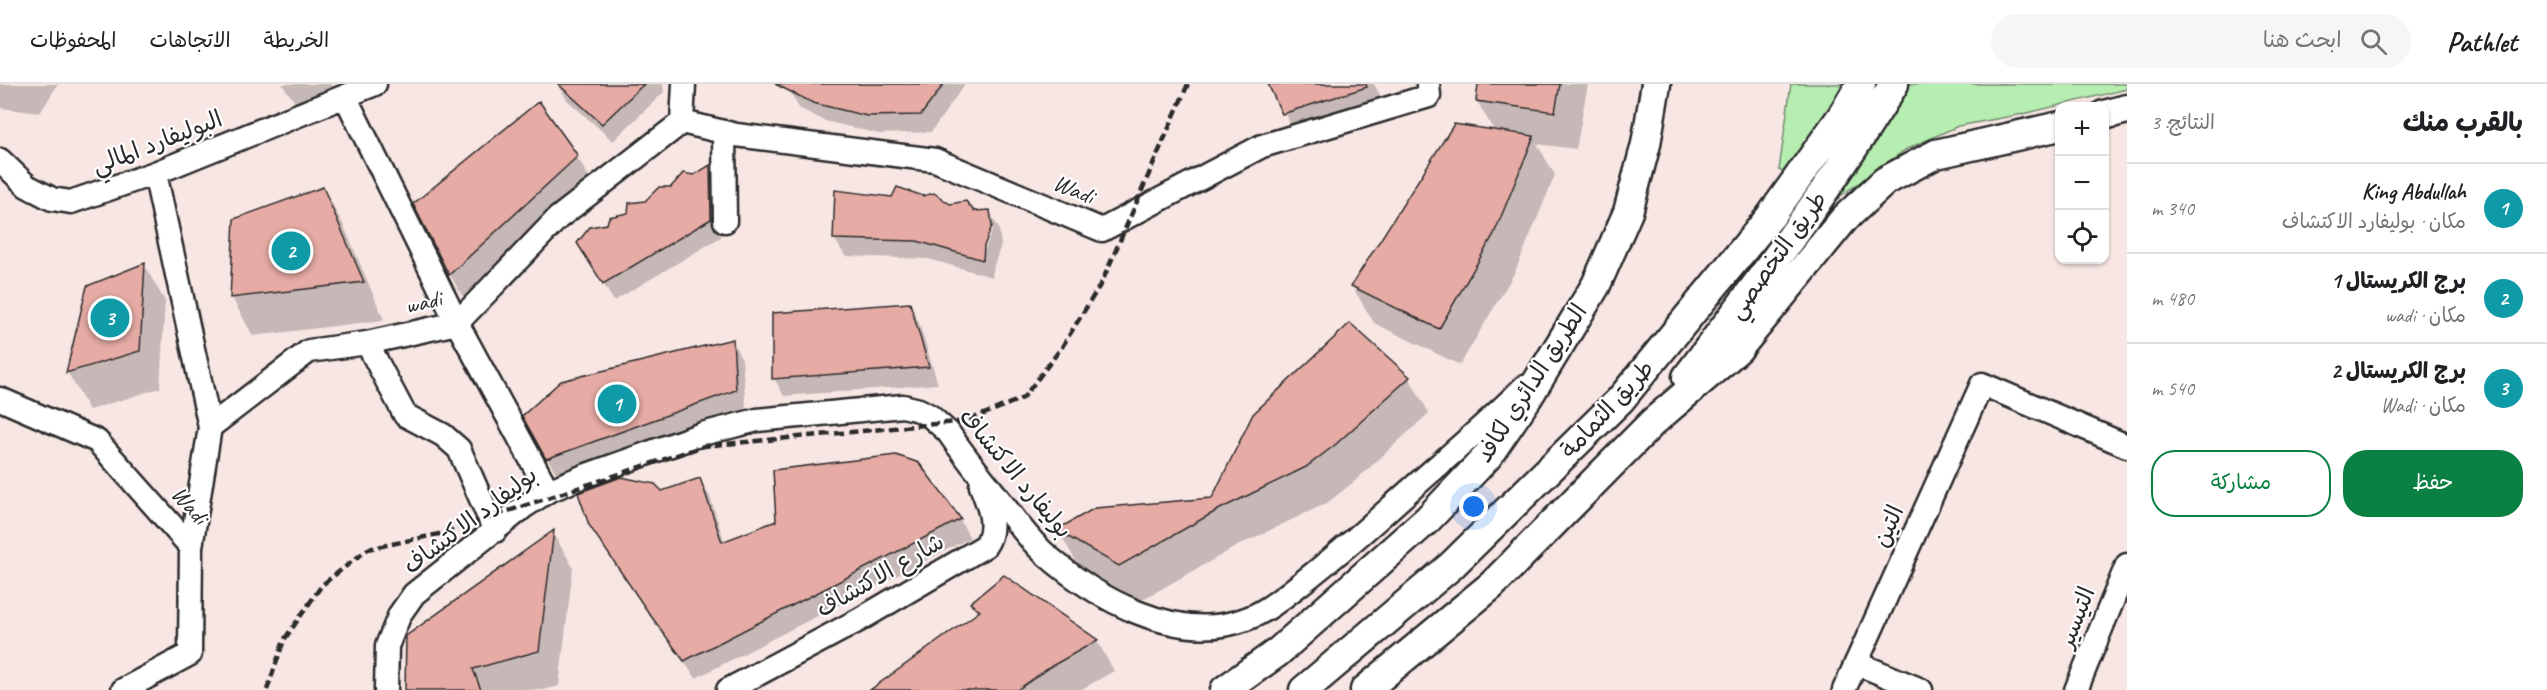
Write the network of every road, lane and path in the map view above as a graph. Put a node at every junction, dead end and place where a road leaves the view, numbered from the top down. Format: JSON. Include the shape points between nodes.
{"nodes":[{"id":1,"x":375,"y":84,"type":"edge"},
{"id":2,"x":684,"y":84,"type":"edge"},
{"id":3,"x":1656,"y":84,"type":"edge"},
{"id":4,"x":1861,"y":84,"type":"edge"},
{"id":5,"x":1894,"y":84,"type":"edge"},
{"id":6,"x":1428,"y":90,"type":"edge"},
{"id":7,"x":345,"y":96,"type":"junction"},
{"id":8,"x":2127,"y":109,"type":"edge"},
{"id":9,"x":2109,"y":114,"type":"edge"},
{"id":10,"x":682,"y":122,"type":"junction"},
{"id":11,"x":2055,"y":127,"type":"edge"},
{"id":12,"x":724,"y":132,"type":"junction"},
{"id":13,"x":0,"y":160,"type":"edge"},
{"id":14,"x":155,"y":173,"type":"junction"},
{"id":15,"x":725,"y":221,"type":"dead end"},
{"id":16,"x":457,"y":323,"type":"junction"},
{"id":17,"x":367,"y":343,"type":"junction"},
{"id":18,"x":1547,"y":365,"type":"junction"},
{"id":19,"x":0,"y":399,"type":"edge"},
{"id":20,"x":1653,"y":422,"type":"junction"},
{"id":21,"x":210,"y":427,"type":"junction"},
{"id":22,"x":2127,"y":446,"type":"edge"},
{"id":23,"x":973,"y":468,"type":"junction"},
{"id":24,"x":548,"y":491,"type":"junction"},
{"id":25,"x":495,"y":531,"type":"junction"},
{"id":26,"x":191,"y":547,"type":"junction"},
{"id":27,"x":2127,"y":565,"type":"edge"},
{"id":28,"x":1856,"y":663,"type":"junction"},
{"id":29,"x":123,"y":690,"type":"edge"},
{"id":30,"x":386,"y":690,"type":"edge"},
{"id":31,"x":728,"y":690,"type":"edge"},
{"id":32,"x":1225,"y":690,"type":"edge"},
{"id":33,"x":1304,"y":690,"type":"edge"},
{"id":34,"x":1365,"y":690,"type":"edge"},
{"id":35,"x":1844,"y":690,"type":"edge"},
{"id":36,"x":1921,"y":690,"type":"edge"},
{"id":37,"x":2076,"y":690,"type":"edge"}],
"edges":[{"from":1,"to":7,"type":"street","name":"البوليفارد المالي"},
{"from":2,"to":10,"type":"street"},
{"from":3,"to":18,"type":"main road","name":"الطريق الدائري لكافد","via":[[1646,144],[1628,212],[1596,285]]},
{"from":4,"to":33,"type":"main road","name":"طريق الثمامة","via":[[1770,217],[1620,400],[1451,566]]},
{"from":5,"to":20,"type":"main road","name":"طريق التخصصي","via":[[1766,272]]},
{"from":6,"to":12,"type":"street","name":"Wadi","via":[[1262,147],[1102,230],[936,160]]},
{"from":7,"to":14,"type":"street","name":"البوليفارد المالي"},
{"from":7,"to":16,"type":"street"},
{"from":8,"to":9,"type":"main road"},
{"from":10,"to":12,"type":"street","name":"Wadi"},
{"from":10,"to":16,"type":"street","name":"wadi","via":[[558,218]]},
{"from":11,"to":20,"type":"main road","via":[[1936,154],[1885,181],[1844,219],[1738,349]]},
{"from":12,"to":15,"type":"street"},
{"from":13,"to":14,"type":"street","name":"البوليفارد المالي","via":[[27,186],[62,201],[82,199]]},
{"from":14,"to":21,"type":"street"},
{"from":16,"to":17,"type":"street","name":"wadi"},
{"from":16,"to":24,"type":"street"},
{"from":17,"to":21,"type":"street","name":"wadi","via":[[309,351]]},
{"from":17,"to":25,"type":"street","via":[[405,415],[453,441],[459,449]]},
{"from":18,"to":23,"type":"street","name":"بوليفارد الاكتشاف","via":[[1479,432],[1341,552],[1264,611],[1215,626],[1162,623],[1083,581],[1044,553]]},
{"from":18,"to":32,"type":"main road","name":"الطريق الدائري لكافد","via":[[1487,457],[1428,519],[1278,652]]},
{"from":19,"to":26,"type":"street","name":"Wadi","via":[[96,441]]},
{"from":20,"to":34,"type":"main road","name":"طريق الثمامة","via":[[1492,585]]},
{"from":21,"to":26,"type":"street","name":"wadi"},
{"from":22,"to":28,"type":"street","name":"التين","via":[[1982,384]]},
{"from":23,"to":24,"type":"street","name":"بوليفارد الاكتشاف","via":[[948,432],[930,416],[903,406],[878,407],[732,425]]},
{"from":23,"to":31,"type":"street","name":"شارع الاكتشاف","via":[[992,521],[985,546]]},
{"from":24,"to":25,"type":"street","name":"بوليفارد الاكتشاف"},
{"from":25,"to":30,"type":"street","name":"بوليفارد الاكتشاف","via":[[414,594],[400,614],[387,646]]},
{"from":26,"to":29,"type":"street","name":"Wadi","via":[[190,654]]},
{"from":27,"to":37,"type":"street","name":"التيسير"},
{"from":28,"to":35,"type":"street","name":"التين"},
{"from":28,"to":36,"type":"street"}]}
